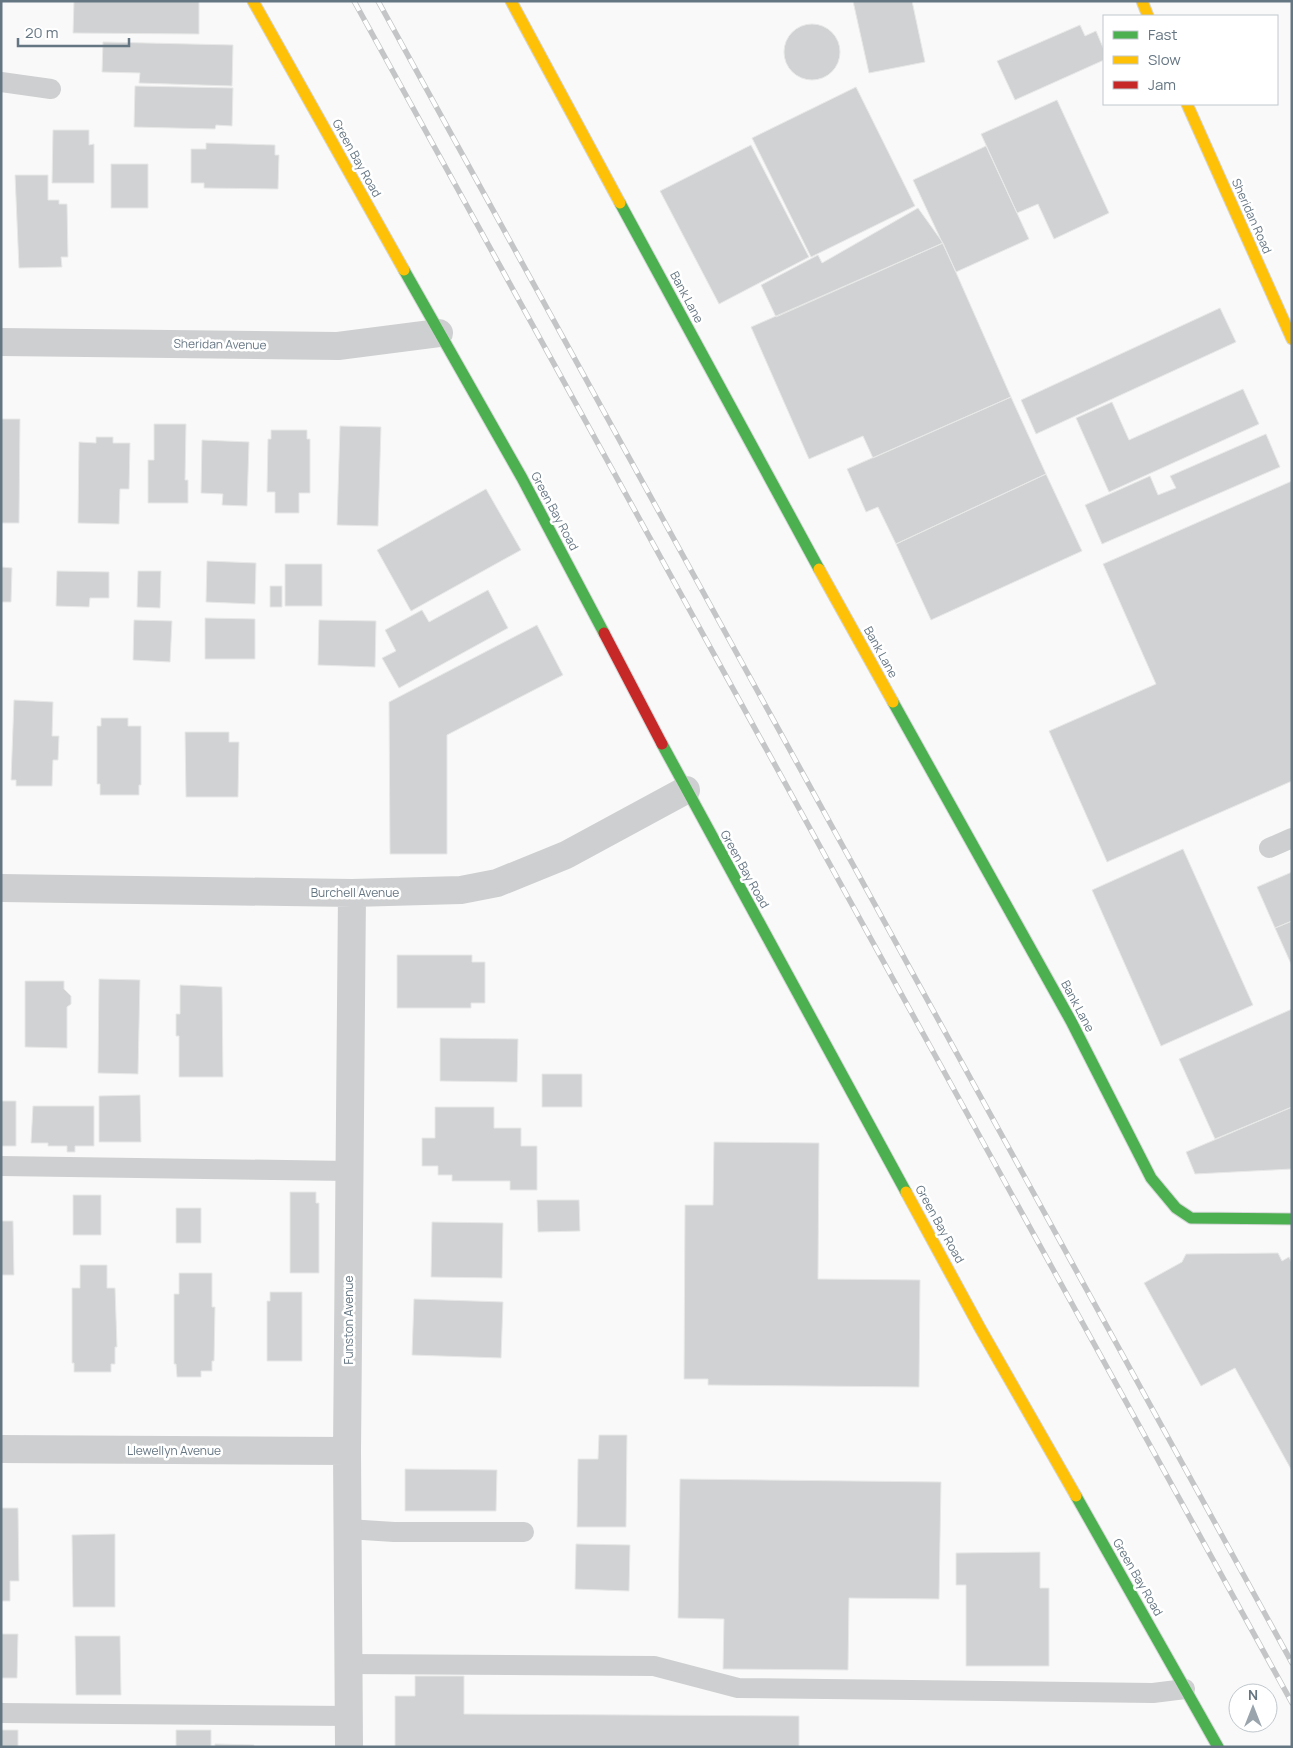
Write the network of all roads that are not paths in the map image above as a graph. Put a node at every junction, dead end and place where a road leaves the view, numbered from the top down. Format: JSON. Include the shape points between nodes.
{"nodes":[{"id":1,"x":254,"y":1,"type":"edge"},
{"id":2,"x":511,"y":1,"type":"edge"},
{"id":3,"x":1142,"y":1,"type":"edge"},
{"id":4,"x":1148,"y":15,"type":"edge"},
{"id":5,"x":1,"y":82,"type":"edge"},
{"id":6,"x":52,"y":89,"type":"dead end"},
{"id":7,"x":1187,"y":105,"type":"edge"},
{"id":8,"x":439,"y":333,"type":"junction"},
{"id":9,"x":1292,"y":339,"type":"edge"},
{"id":10,"x":1,"y":342,"type":"edge"},
{"id":11,"x":686,"y":790,"type":"junction"},
{"id":12,"x":1292,"y":838,"type":"edge"},
{"id":13,"x":1269,"y":848,"type":"dead end"},
{"id":14,"x":1,"y":888,"type":"edge"},
{"id":15,"x":352,"y":894,"type":"junction"},
{"id":16,"x":1,"y":1166,"type":"edge"},
{"id":17,"x":350,"y":1171,"type":"junction"},
{"id":18,"x":1292,"y":1219,"type":"edge"},
{"id":19,"x":1,"y":1449,"type":"edge"},
{"id":20,"x":347,"y":1450,"type":"junction"},
{"id":21,"x":348,"y":1529,"type":"junction"},
{"id":22,"x":524,"y":1532,"type":"dead end"},
{"id":23,"x":349,"y":1664,"type":"junction"},
{"id":24,"x":1185,"y":1689,"type":"junction"},
{"id":25,"x":1,"y":1713,"type":"edge"},
{"id":26,"x":349,"y":1716,"type":"junction"},
{"id":27,"x":349,"y":1747,"type":"edge"},
{"id":28,"x":1218,"y":1747,"type":"edge"}],
"edges":[{"from":1,"to":8,"type":"street","name":"Green Bay Road"},
{"from":2,"to":18,"type":"street","name":"Bank Lane","via":[[828,585],[1071,1021],[1151,1178],[1176,1208],[1191,1218]]},
{"from":3,"to":4,"type":"street"},
{"from":5,"to":6,"type":"lane"},
{"from":7,"to":9,"type":"street","name":"Sheridan Road"},
{"from":8,"to":10,"type":"street","name":"Sheridan Avenue","via":[[338,346]]},
{"from":8,"to":11,"type":"street","name":"Green Bay Road","via":[[522,478]]},
{"from":11,"to":15,"type":"street","name":"Burchell Avenue","via":[[566,855],[497,883],[461,890]]},
{"from":11,"to":24,"type":"street","name":"Green Bay Road","via":[[980,1328]]},
{"from":12,"to":13,"type":"lane"},
{"from":14,"to":15,"type":"street","name":"Burchell Avenue"},
{"from":15,"to":17,"type":"street","name":"Funston Avenue"},
{"from":16,"to":17,"type":"lane"},
{"from":17,"to":20,"type":"street","name":"Funston Avenue"},
{"from":19,"to":20,"type":"street","name":"Llewellyn Avenue"},
{"from":20,"to":21,"type":"street","name":"Funston Avenue"},
{"from":21,"to":22,"type":"lane"},
{"from":21,"to":23,"type":"street","name":"Funston Avenue"},
{"from":23,"to":24,"type":"lane","via":[[654,1666],[738,1688],[1153,1693]]},
{"from":23,"to":26,"type":"street","name":"Funston Avenue"},
{"from":24,"to":28,"type":"street","name":"Green Bay Road"},
{"from":25,"to":26,"type":"lane"},
{"from":26,"to":27,"type":"street","name":"Funston Avenue"}]}
